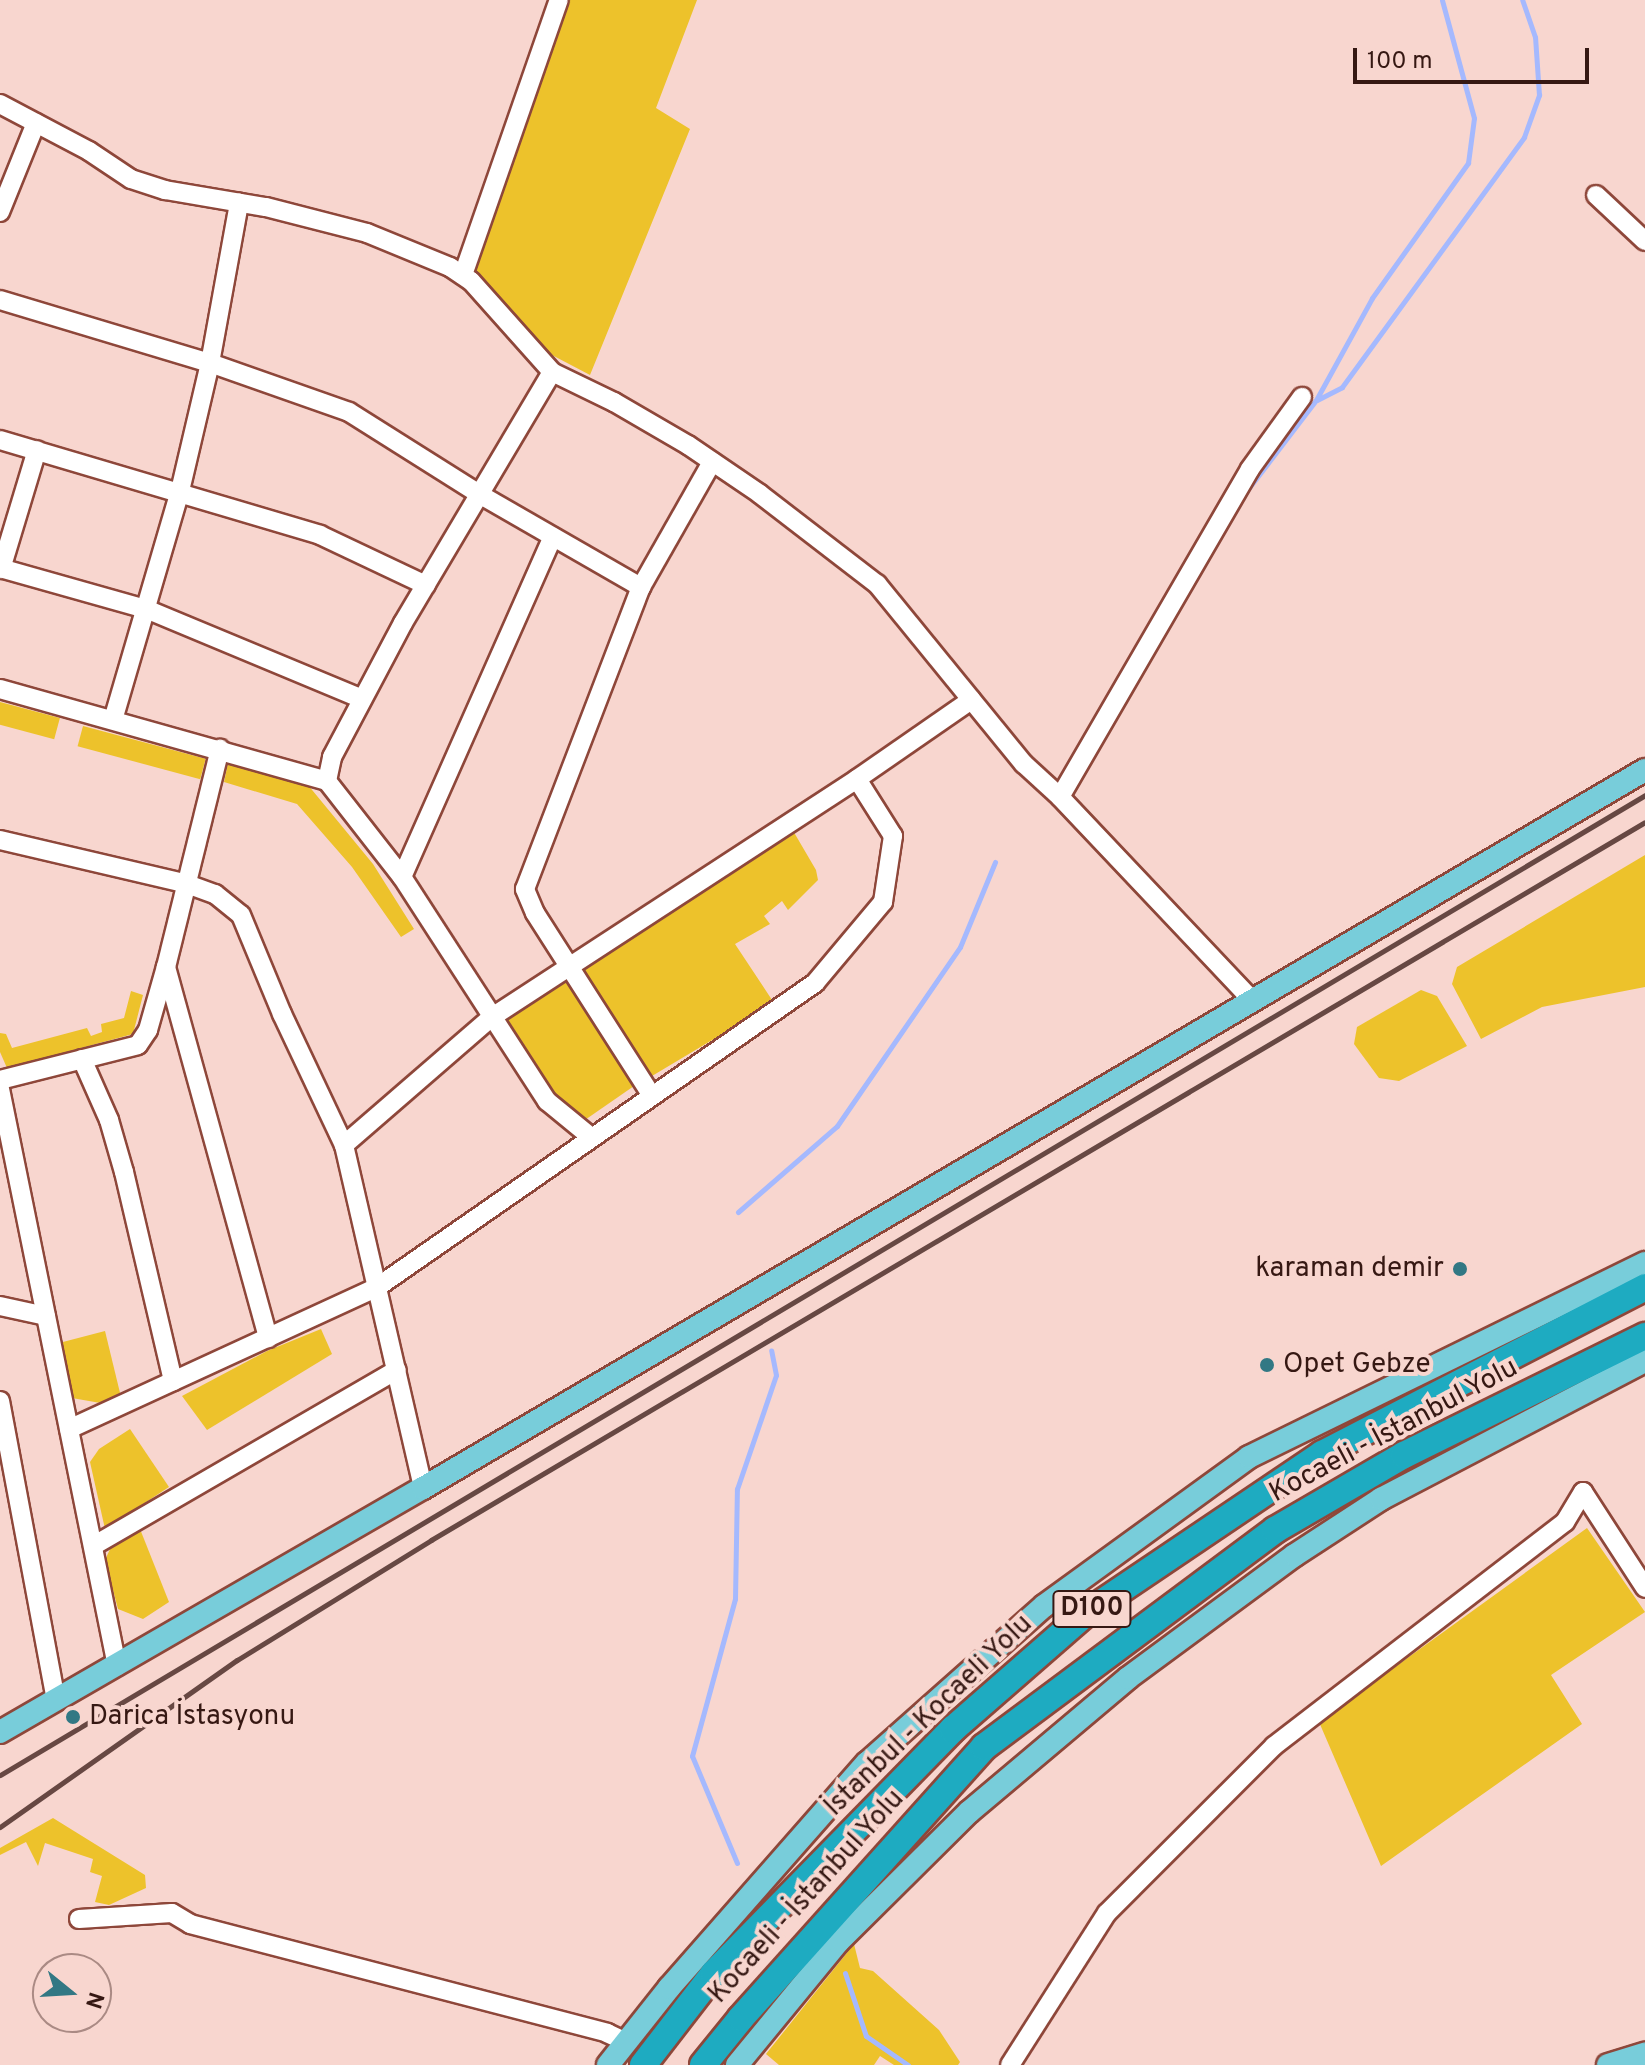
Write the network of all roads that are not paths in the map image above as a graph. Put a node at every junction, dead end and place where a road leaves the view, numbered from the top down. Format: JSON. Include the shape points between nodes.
{"nodes":[{"id":1,"x":559,"y":0,"type":"edge"},
{"id":2,"x":0,"y":104,"type":"edge"},
{"id":3,"x":36,"y":123,"type":"junction"},
{"id":4,"x":1596,"y":195,"type":"dead end"},
{"id":5,"x":239,"y":203,"type":"junction"},
{"id":6,"x":0,"y":212,"type":"edge"},
{"id":7,"x":1645,"y":241,"type":"edge"},
{"id":8,"x":463,"y":275,"type":"junction"},
{"id":9,"x":0,"y":300,"type":"edge"},
{"id":10,"x":210,"y":363,"type":"junction"},
{"id":11,"x":552,"y":372,"type":"junction"},
{"id":12,"x":1302,"y":397,"type":"dead end"},
{"id":13,"x":0,"y":440,"type":"edge"},
{"id":14,"x":37,"y":450,"type":"junction"},
{"id":15,"x":712,"y":462,"type":"junction"},
{"id":16,"x":180,"y":491,"type":"junction"},
{"id":17,"x":479,"y":494,"type":"junction"},
{"id":18,"x":553,"y":537,"type":"junction"},
{"id":19,"x":0,"y":568,"type":"edge"},
{"id":20,"x":426,"y":585,"type":"junction"},
{"id":21,"x":641,"y":587,"type":"junction"},
{"id":22,"x":146,"y":609,"type":"junction"},
{"id":23,"x":0,"y":689,"type":"edge"},
{"id":24,"x":362,"y":699,"type":"junction"},
{"id":25,"x":971,"y":700,"type":"junction"},
{"id":26,"x":113,"y":720,"type":"junction"},
{"id":27,"x":220,"y":749,"type":"junction"},
{"id":28,"x":1645,"y":770,"type":"edge"},
{"id":29,"x":857,"y":779,"type":"junction"},
{"id":30,"x":327,"y":781,"type":"junction"},
{"id":31,"x":1060,"y":797,"type":"junction"},
{"id":32,"x":0,"y":840,"type":"edge"},
{"id":33,"x":402,"y":877,"type":"junction"},
{"id":34,"x":187,"y":884,"type":"junction"},
{"id":35,"x":568,"y":966,"type":"junction"},
{"id":36,"x":166,"y":967,"type":"junction"},
{"id":37,"x":1252,"y":1000,"type":"junction"},
{"id":38,"x":492,"y":1017,"type":"junction"},
{"id":39,"x":82,"y":1059,"type":"junction"},
{"id":40,"x":0,"y":1080,"type":"edge"},
{"id":41,"x":0,"y":1089,"type":"edge"},
{"id":42,"x":652,"y":1096,"type":"junction"},
{"id":43,"x":592,"y":1138,"type":"junction"},
{"id":44,"x":344,"y":1145,"type":"junction"},
{"id":45,"x":1645,"y":1263,"type":"edge"},
{"id":46,"x":1645,"y":1287,"type":"edge"},
{"id":47,"x":376,"y":1288,"type":"junction"},
{"id":48,"x":0,"y":1306,"type":"edge"},
{"id":49,"x":46,"y":1316,"type":"junction"},
{"id":50,"x":1645,"y":1336,"type":"edge"},
{"id":51,"x":268,"y":1338,"type":"junction"},
{"id":52,"x":1645,"y":1361,"type":"edge"},
{"id":53,"x":397,"y":1370,"type":"junction"},
{"id":54,"x":173,"y":1381,"type":"junction"},
{"id":55,"x":0,"y":1401,"type":"edge"},
{"id":56,"x":69,"y":1429,"type":"junction"},
{"id":57,"x":423,"y":1488,"type":"junction"},
{"id":58,"x":93,"y":1546,"type":"junction"},
{"id":59,"x":1645,"y":1588,"type":"edge"},
{"id":60,"x":117,"y":1666,"type":"junction"},
{"id":61,"x":56,"y":1700,"type":"junction"},
{"id":62,"x":0,"y":1732,"type":"edge"},
{"id":63,"x":79,"y":1919,"type":"dead end"},
{"id":64,"x":626,"y":2042,"type":"junction"},
{"id":65,"x":1645,"y":2054,"type":"edge"},
{"id":66,"x":608,"y":2065,"type":"edge"},
{"id":67,"x":643,"y":2065,"type":"edge"},
{"id":68,"x":703,"y":2065,"type":"edge"},
{"id":69,"x":737,"y":2065,"type":"edge"},
{"id":70,"x":1010,"y":2065,"type":"edge"},
{"id":71,"x":1608,"y":2065,"type":"edge"}],
"edges":[{"from":1,"to":8,"type":"street"},
{"from":2,"to":3,"type":"street"},
{"from":3,"to":5,"type":"street","via":[[131,179]]},
{"from":3,"to":6,"type":"street"},
{"from":4,"to":7,"type":"street"},
{"from":5,"to":8,"type":"street","via":[[367,233]]},
{"from":5,"to":10,"type":"street"},
{"from":8,"to":11,"type":"street"},
{"from":9,"to":10,"type":"street"},
{"from":10,"to":16,"type":"street"},
{"from":10,"to":17,"type":"street","via":[[349,412]]},
{"from":11,"to":15,"type":"street","via":[[614,402]]},
{"from":11,"to":17,"type":"street"},
{"from":12,"to":31,"type":"street","via":[[1250,469]]},
{"from":13,"to":14,"type":"street"},
{"from":14,"to":16,"type":"street"},
{"from":14,"to":19,"type":"street"},
{"from":15,"to":21,"type":"street"},
{"from":15,"to":25,"type":"street","via":[[877,584]]},
{"from":16,"to":20,"type":"street","via":[[320,535]]},
{"from":16,"to":22,"type":"street"},
{"from":17,"to":18,"type":"street"},
{"from":17,"to":20,"type":"street"},
{"from":18,"to":21,"type":"street"},
{"from":18,"to":33,"type":"street"},
{"from":19,"to":22,"type":"street"},
{"from":20,"to":24,"type":"street"},
{"from":21,"to":35,"type":"street","via":[[525,889]]},
{"from":22,"to":24,"type":"street"},
{"from":22,"to":26,"type":"street"},
{"from":23,"to":26,"type":"street"},
{"from":24,"to":30,"type":"street","via":[[332,757]]},
{"from":25,"to":29,"type":"street"},
{"from":25,"to":31,"type":"street","via":[[1024,764]]},
{"from":26,"to":27,"type":"street"},
{"from":27,"to":30,"type":"street"},
{"from":27,"to":34,"type":"street"},
{"from":28,"to":37,"type":"main road"},
{"from":29,"to":35,"type":"street"},
{"from":29,"to":42,"type":"street","via":[[893,836],[883,902],[815,983]]},
{"from":30,"to":33,"type":"street"},
{"from":31,"to":37,"type":"street"},
{"from":32,"to":34,"type":"street"},
{"from":33,"to":38,"type":"street"},
{"from":34,"to":36,"type":"street"},
{"from":34,"to":44,"type":"street","via":[[215,894],[241,915]]},
{"from":35,"to":38,"type":"street"},
{"from":35,"to":42,"type":"street"},
{"from":36,"to":39,"type":"street","via":[[148,1030],[138,1045]]},
{"from":36,"to":51,"type":"street"},
{"from":37,"to":57,"type":"main road"},
{"from":38,"to":43,"type":"street","via":[[547,1101]]},
{"from":38,"to":44,"type":"street"},
{"from":39,"to":40,"type":"street"},
{"from":39,"to":54,"type":"street","via":[[109,1120],[124,1172]]},
{"from":41,"to":49,"type":"street"},
{"from":42,"to":43,"type":"street"},
{"from":43,"to":47,"type":"street"},
{"from":44,"to":47,"type":"street"},
{"from":45,"to":64,"type":"main road","via":[[1249,1457],[1044,1606],[867,1763]]},
{"from":46,"to":67,"type":"highway","name":"İstanbul - Kocaeli Yolu","number":"D100","via":[[1322,1454],[1085,1614],[953,1729],[714,1973]]},
{"from":47,"to":51,"type":"street"},
{"from":47,"to":53,"type":"street"},
{"from":48,"to":49,"type":"street"},
{"from":49,"to":56,"type":"street"},
{"from":50,"to":68,"type":"highway","name":"Kocaeli - İstanbul Yolu","number":"D100","via":[[1404,1455],[1275,1530],[984,1747]]},
{"from":51,"to":54,"type":"street"},
{"from":52,"to":69,"type":"main road","via":[[1381,1499],[1128,1678],[958,1822],[838,1942]]},
{"from":53,"to":57,"type":"street"},
{"from":53,"to":58,"type":"street"},
{"from":54,"to":56,"type":"street"},
{"from":55,"to":61,"type":"street"},
{"from":56,"to":58,"type":"street"},
{"from":57,"to":60,"type":"main road"},
{"from":58,"to":60,"type":"street"},
{"from":59,"to":70,"type":"street","via":[[1583,1492],[1565,1522],[1274,1746],[1107,1913]]},
{"from":60,"to":61,"type":"main road"},
{"from":61,"to":62,"type":"main road"},
{"from":63,"to":64,"type":"street","via":[[172,1913],[190,1924]]},
{"from":64,"to":66,"type":"main road"},
{"from":65,"to":71,"type":"main road"}]}
